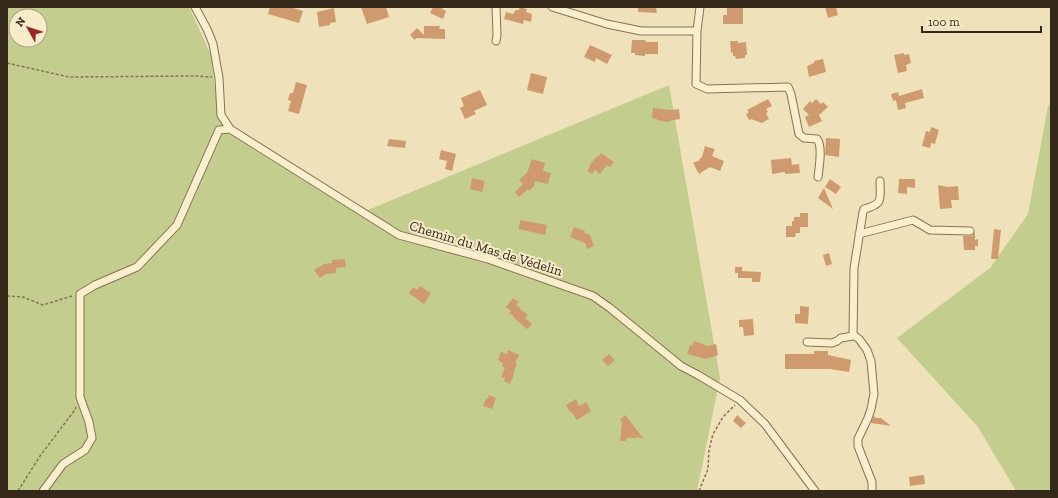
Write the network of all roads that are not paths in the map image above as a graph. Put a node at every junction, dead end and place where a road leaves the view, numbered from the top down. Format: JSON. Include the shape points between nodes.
{"nodes":[{"id":1,"x":195,"y":7,"type":"edge"},
{"id":2,"x":496,"y":7,"type":"edge"},
{"id":3,"x":552,"y":7,"type":"edge"},
{"id":4,"x":700,"y":7,"type":"edge"},
{"id":5,"x":697,"y":31,"type":"junction"},
{"id":6,"x":496,"y":41,"type":"dead end"},
{"id":7,"x":230,"y":129,"type":"junction"},
{"id":8,"x":818,"y":177,"type":"dead end"},
{"id":9,"x":880,"y":181,"type":"dead end"},
{"id":10,"x":970,"y":231,"type":"dead end"},
{"id":11,"x":859,"y":234,"type":"junction"},
{"id":12,"x":853,"y":336,"type":"junction"},
{"id":13,"x":807,"y":342,"type":"dead end"},
{"id":14,"x":43,"y":491,"type":"edge"},
{"id":15,"x":815,"y":491,"type":"edge"},
{"id":16,"x":872,"y":491,"type":"edge"}],
"edges":[{"from":1,"to":7,"type":"street","via":[[213,44],[219,78],[221,115]]},
{"from":2,"to":6,"type":"street"},
{"from":3,"to":5,"type":"street","via":[[607,24],[641,31]]},
{"from":4,"to":5,"type":"street"},
{"from":5,"to":8,"type":"street","via":[[696,84],[707,89],[788,87],[799,134],[804,138],[817,139],[819,142]]},
{"from":7,"to":14,"type":"street","via":[[219,130],[177,225],[137,267],[80,294],[80,397],[92,438],[85,450],[63,464]]},
{"from":7,"to":15,"type":"street","name":"Chemin du Mas de Védelin","via":[[399,235],[488,259],[593,296],[680,366],[740,400],[765,424]]},
{"from":9,"to":11,"type":"street","via":[[880,200],[878,204],[864,209]]},
{"from":10,"to":11,"type":"street","via":[[930,230],[913,220]]},
{"from":11,"to":12,"type":"street","via":[[854,268]]},
{"from":12,"to":13,"type":"street","via":[[832,343]]},
{"from":12,"to":16,"type":"street","via":[[859,339],[867,350],[871,361],[874,394],[868,418],[858,439],[858,446],[872,482]]}]}
